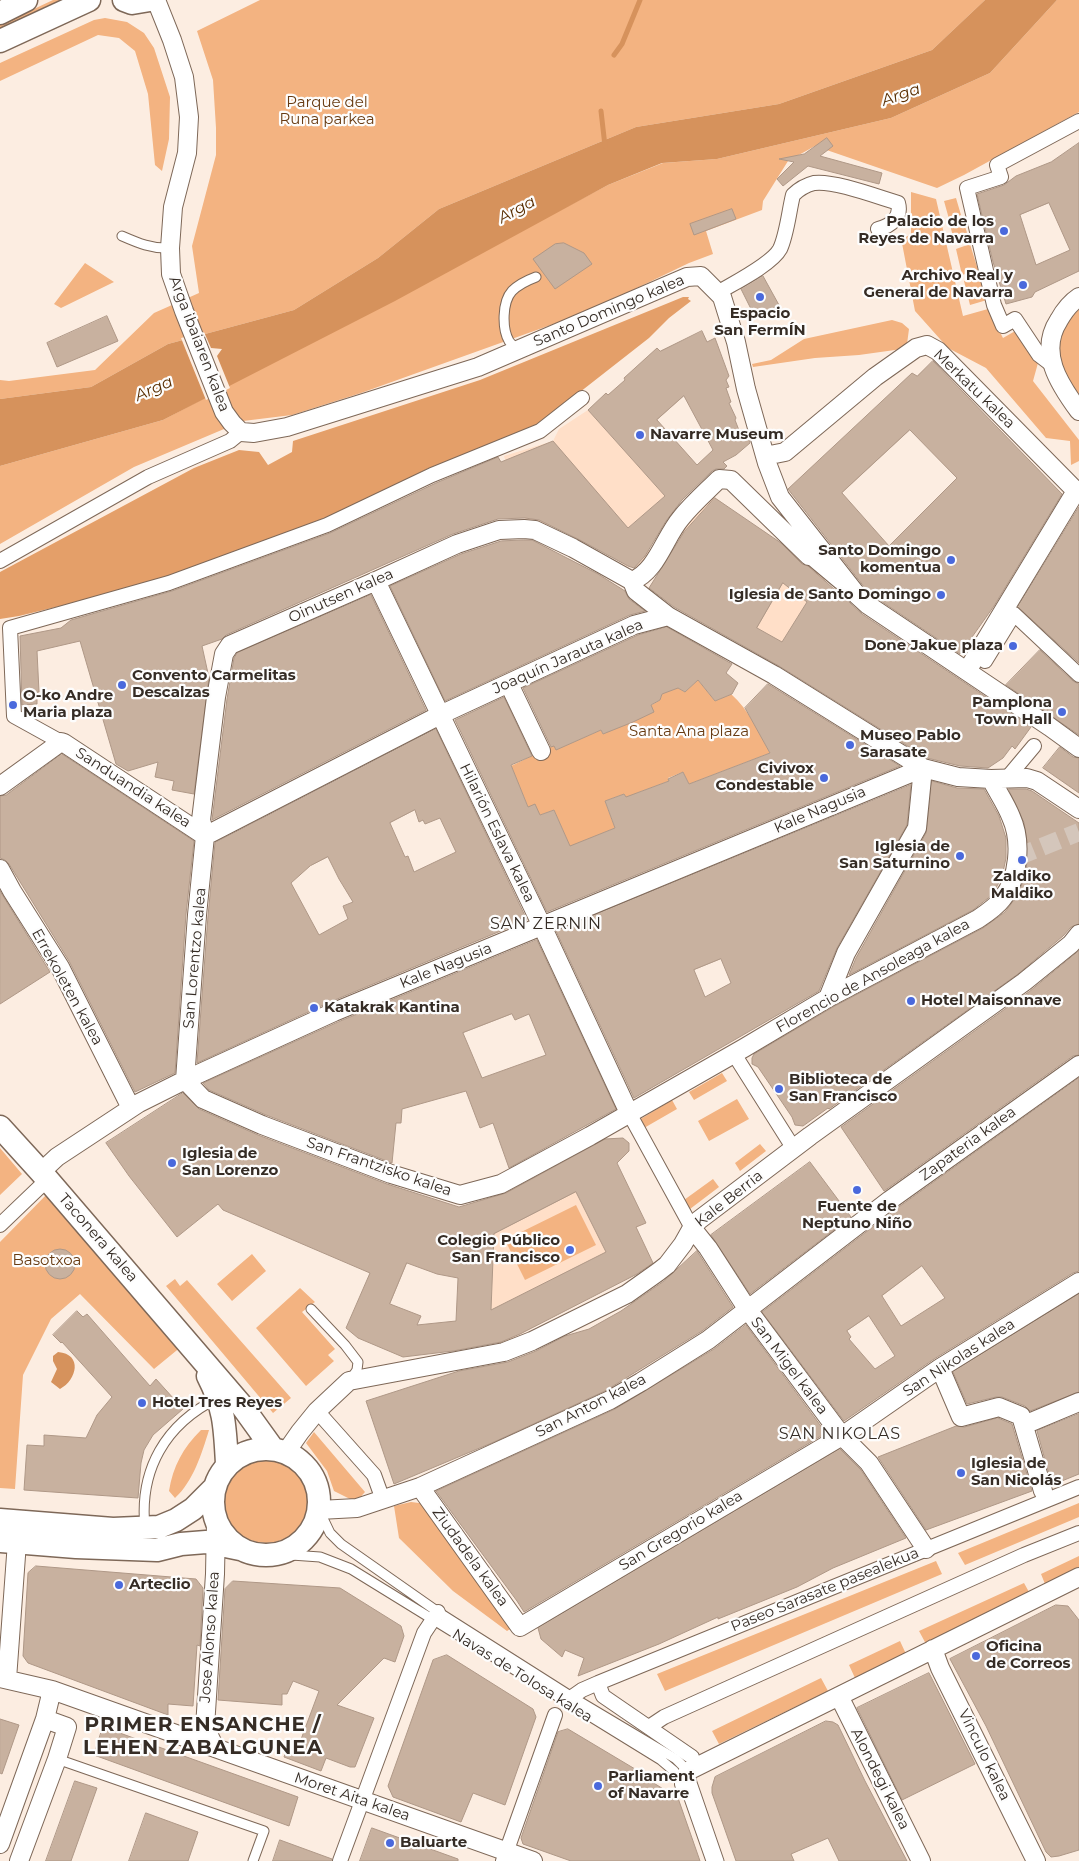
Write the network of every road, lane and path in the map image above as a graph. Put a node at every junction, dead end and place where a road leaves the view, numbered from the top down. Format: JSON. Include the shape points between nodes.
{"nodes":[{"id":1,"x":26,"y":0,"type":"edge"},
{"id":2,"x":89,"y":0,"type":"edge"},
{"id":3,"x":124,"y":0,"type":"edge"},
{"id":4,"x":150,"y":0,"type":"edge"},
{"id":5,"x":156,"y":0,"type":"edge"},
{"id":6,"x":0,"y":13,"type":"edge"},
{"id":7,"x":0,"y":41,"type":"edge"},
{"id":8,"x":1079,"y":121,"type":"edge"},
{"id":9,"x":878,"y":229,"type":"dead end"},
{"id":10,"x":122,"y":236,"type":"dead end"},
{"id":11,"x":170,"y":248,"type":"junction"},
{"id":12,"x":536,"y":277,"type":"dead end"},
{"id":13,"x":718,"y":292,"type":"junction"},
{"id":14,"x":1079,"y":297,"type":"edge"},
{"id":15,"x":517,"y":350,"type":"junction"},
{"id":16,"x":1052,"y":365,"type":"junction"},
{"id":17,"x":582,"y":398,"type":"dead end"},
{"id":18,"x":1079,"y":411,"type":"edge"},
{"id":19,"x":232,"y":422,"type":"junction"},
{"id":20,"x":765,"y":456,"type":"junction"},
{"id":21,"x":1077,"y":488,"type":"edge"},
{"id":22,"x":809,"y":556,"type":"joint"},
{"id":23,"x":0,"y":561,"type":"edge"},
{"id":24,"x":376,"y":581,"type":"junction"},
{"id":25,"x":632,"y":581,"type":"junction"},
{"id":26,"x":856,"y":595,"type":"junction"},
{"id":27,"x":668,"y":616,"type":"junction"},
{"id":28,"x":976,"y":655,"type":"junction"},
{"id":29,"x":967,"y":670,"type":"junction"},
{"id":30,"x":1079,"y":676,"type":"edge"},
{"id":31,"x":509,"y":684,"type":"junction"},
{"id":32,"x":440,"y":715,"type":"junction"},
{"id":33,"x":1042,"y":737,"type":"junction"},
{"id":34,"x":61,"y":742,"type":"junction"},
{"id":35,"x":1079,"y":748,"type":"edge"},
{"id":36,"x":541,"y":751,"type":"dead end"},
{"id":37,"x":923,"y":768,"type":"junction"},
{"id":38,"x":1008,"y":777,"type":"junction"},
{"id":39,"x":990,"y":779,"type":"junction"},
{"id":40,"x":0,"y":786,"type":"edge"},
{"id":41,"x":1079,"y":809,"type":"edge"},
{"id":42,"x":205,"y":836,"type":"junction"},
{"id":43,"x":0,"y":869,"type":"edge"},
{"id":44,"x":542,"y":926,"type":"junction"},
{"id":45,"x":1079,"y":934,"type":"edge"},
{"id":46,"x":828,"y":998,"type":"junction"},
{"id":47,"x":734,"y":1054,"type":"junction"},
{"id":48,"x":1079,"y":1065,"type":"edge"},
{"id":49,"x":185,"y":1080,"type":"junction"},
{"id":50,"x":131,"y":1108,"type":"junction"},
{"id":51,"x":629,"y":1113,"type":"junction"},
{"id":52,"x":0,"y":1127,"type":"edge"},
{"id":53,"x":794,"y":1149,"type":"junction"},
{"id":54,"x":44,"y":1176,"type":"junction"},
{"id":55,"x":0,"y":1224,"type":"edge"},
{"id":56,"x":857,"y":1225,"type":"joint"},
{"id":57,"x":692,"y":1228,"type":"junction"},
{"id":58,"x":1079,"y":1282,"type":"edge"},
{"id":59,"x":311,"y":1309,"type":"dead end"},
{"id":60,"x":748,"y":1310,"type":"junction"},
{"id":61,"x":194,"y":1350,"type":"junction"},
{"id":62,"x":943,"y":1366,"type":"junction"},
{"id":63,"x":349,"y":1381,"type":"junction"},
{"id":64,"x":218,"y":1398,"type":"junction"},
{"id":65,"x":1079,"y":1402,"type":"edge"},
{"id":66,"x":317,"y":1411,"type":"junction"},
{"id":67,"x":1024,"y":1425,"type":"junction"},
{"id":68,"x":842,"y":1436,"type":"junction"},
{"id":69,"x":280,"y":1450,"type":"junction"},
{"id":70,"x":227,"y":1464,"type":"junction"},
{"id":71,"x":1079,"y":1486,"type":"edge"},
{"id":72,"x":420,"y":1487,"type":"junction"},
{"id":73,"x":214,"y":1488,"type":"junction"},
{"id":74,"x":1044,"y":1495,"type":"junction"},
{"id":75,"x":383,"y":1500,"type":"junction"},
{"id":76,"x":319,"y":1510,"type":"junction"},
{"id":77,"x":0,"y":1520,"type":"edge"},
{"id":78,"x":145,"y":1528,"type":"junction"},
{"id":79,"x":1079,"y":1532,"type":"edge"},
{"id":80,"x":216,"y":1534,"type":"junction"},
{"id":81,"x":8,"y":1541,"type":"edge"},
{"id":82,"x":926,"y":1549,"type":"junction"},
{"id":83,"x":277,"y":1554,"type":"junction"},
{"id":84,"x":1076,"y":1583,"type":"edge"},
{"id":85,"x":435,"y":1616,"type":"junction"},
{"id":86,"x":520,"y":1627,"type":"joint"},
{"id":87,"x":933,"y":1650,"type":"junction"},
{"id":88,"x":3,"y":1679,"type":"edge"},
{"id":89,"x":598,"y":1683,"type":"junction"},
{"id":90,"x":52,"y":1690,"type":"junction"},
{"id":91,"x":839,"y":1696,"type":"junction"},
{"id":92,"x":572,"y":1697,"type":"junction"},
{"id":93,"x":77,"y":1699,"type":"junction"},
{"id":94,"x":555,"y":1715,"type":"dead end"},
{"id":95,"x":45,"y":1719,"type":"junction"},
{"id":96,"x":67,"y":1727,"type":"junction"},
{"id":97,"x":649,"y":1727,"type":"junction"},
{"id":98,"x":215,"y":1748,"type":"junction"},
{"id":99,"x":57,"y":1759,"type":"junction"},
{"id":100,"x":688,"y":1771,"type":"junction"},
{"id":101,"x":361,"y":1800,"type":"junction"},
{"id":102,"x":0,"y":1844,"type":"edge"},
{"id":103,"x":505,"y":1856,"type":"edge"},
{"id":104,"x":20,"y":1861,"type":"edge"},
{"id":105,"x":253,"y":1861,"type":"edge"},
{"id":106,"x":340,"y":1861,"type":"edge"},
{"id":107,"x":533,"y":1861,"type":"edge"},
{"id":108,"x":711,"y":1861,"type":"edge"},
{"id":109,"x":719,"y":1861,"type":"edge"},
{"id":110,"x":921,"y":1861,"type":"edge"},
{"id":111,"x":1036,"y":1861,"type":"edge"}],
"edges":[{"from":1,"to":6,"type":"street"},
{"from":2,"to":7,"type":"street"},
{"from":3,"to":4,"type":"street"},
{"from":5,"to":11,"type":"street","name":"Arga ibaiaren kalea","via":[[184,77],[189,117],[187,153],[173,207]]},
{"from":8,"to":16,"type":"street","via":[[997,165],[1001,177],[967,188],[1003,309],[1003,326],[1015,319],[1039,355]]},
{"from":9,"to":13,"type":"street","via":[[898,217],[898,203],[828,183],[805,186],[793,195],[781,247],[775,257]]},
{"from":10,"to":11,"type":"lane","via":[[141,245]]},
{"from":11,"to":19,"type":"street","name":"Arga ibaiaren kalea","via":[[171,274]]},
{"from":12,"to":15,"type":"lane","via":[[511,292],[506,303],[505,326],[509,340]]},
{"from":13,"to":15,"type":"street","name":"Santo Domingo kalea","via":[[701,276],[687,277]]},
{"from":13,"to":20,"type":"street","name":"Santo Domingo kalea","via":[[731,323]]},
{"from":14,"to":16,"type":"street","via":[[1064,311],[1050,337]]},
{"from":15,"to":19,"type":"street","name":"Santo Domingo kalea","via":[[478,367],[287,427],[254,433]]},
{"from":16,"to":18,"type":"street"},
{"from":17,"to":34,"type":"street","via":[[540,431],[432,475],[320,528],[169,583],[10,628],[14,716]]},
{"from":19,"to":23,"type":"street","via":[[230,440],[148,477]]},
{"from":20,"to":21,"type":"street","name":"Merkatu kalea","via":[[785,452],[875,377],[916,348],[927,345],[938,351]]},
{"from":20,"to":26,"type":"street","name":"Santo Domingo kalea","via":[[780,497]]},
{"from":21,"to":28,"type":"street","name":"Merkatu kalea"},
{"from":22,"to":25,"type":"street","name":"Santo Domingo kalea","via":[[730,480],[719,479],[680,519],[641,577]]},
{"from":22,"to":26,"type":"street","name":"Santo Domingo kalea"},
{"from":24,"to":25,"type":"street","name":"Oinutsen kalea","via":[[456,544],[499,530],[524,529],[535,530],[573,548]]},
{"from":24,"to":32,"type":"street","name":"Hilarión Eslava kalea"},
{"from":24,"to":42,"type":"street","name":"Oinutsen kalea","via":[[230,645],[224,654],[216,697],[202,820]]},
{"from":25,"to":27,"type":"street","name":"Oinutsen kalea","via":[[636,591]]},
{"from":26,"to":29,"type":"street","name":"Santo Domingo kalea"},
{"from":27,"to":31,"type":"street","name":"Joaquín Jarauta kalea","via":[[634,625]]},
{"from":27,"to":37,"type":"street","via":[[774,675]]},
{"from":28,"to":29,"type":"street","name":"Merkatu kalea"},
{"from":28,"to":30,"type":"street","via":[[985,661],[1014,614]]},
{"from":29,"to":33,"type":"street","name":"Santo Domingo kalea"},
{"from":31,"to":32,"type":"street","name":"Joaquín Jarauta kalea"},
{"from":31,"to":36,"type":"street"},
{"from":32,"to":42,"type":"street","name":"Joaquín Jarauta kalea"},
{"from":32,"to":44,"type":"street","name":"Hilarión Eslava kalea"},
{"from":33,"to":35,"type":"street","name":"Santo Domingo kalea"},
{"from":33,"to":38,"type":"street"},
{"from":34,"to":40,"type":"street"},
{"from":34,"to":42,"type":"street","name":"Sanduandia kalea"},
{"from":37,"to":39,"type":"street","via":[[958,777]]},
{"from":37,"to":44,"type":"street","name":"Kale Nagusia"},
{"from":37,"to":46,"type":"street","via":[[917,828],[846,952]]},
{"from":38,"to":39,"type":"street"},
{"from":38,"to":41,"type":"street","via":[[1037,781]]},
{"from":39,"to":46,"type":"street","name":"Florencio de Ansoleaga kalea","via":[[1012,817],[1018,841],[1012,879],[1004,898],[978,919]]},
{"from":42,"to":49,"type":"street","name":"San Lorentzo kalea"},
{"from":43,"to":50,"type":"street","name":"Errekoleten kalea","via":[[60,967]]},
{"from":44,"to":49,"type":"street","name":"Kale Nagusia","via":[[334,1012]]},
{"from":44,"to":51,"type":"street","name":"Hilarión Eslava kalea"},
{"from":45,"to":53,"type":"street","name":"Kale Berria","via":[[1024,982]]},
{"from":46,"to":47,"type":"street","name":"Florencio de Ansoleaga kalea"},
{"from":47,"to":51,"type":"street","name":"Florencio de Ansoleaga kalea"},
{"from":47,"to":53,"type":"street"},
{"from":48,"to":56,"type":"street","name":"Zapateria kalea"},
{"from":49,"to":50,"type":"street","name":"Kale Nagusia"},
{"from":49,"to":51,"type":"street","name":"San Frantzisko kalea","via":[[203,1099],[262,1125],[391,1174],[460,1195],[501,1184]]},
{"from":50,"to":54,"type":"street","name":"Kale Nagusia","via":[[57,1157]]},
{"from":51,"to":57,"type":"street"},
{"from":52,"to":54,"type":"street","name":"Taconera kalea"},
{"from":53,"to":57,"type":"street","name":"Kale Berria"},
{"from":54,"to":55,"type":"street"},
{"from":54,"to":61,"type":"street","name":"Taconera kalea"},
{"from":56,"to":60,"type":"street","name":"San Anton kalea"},
{"from":57,"to":60,"type":"street","name":"San Migel kalea"},
{"from":57,"to":63,"type":"street","name":"Kale Berria","via":[[667,1265],[658,1272],[627,1294],[532,1342],[504,1352]]},
{"from":58,"to":62,"type":"street","name":"San Nikolas kalea"},
{"from":59,"to":63,"type":"lane","via":[[358,1362],[357,1370]]},
{"from":60,"to":68,"type":"street","name":"San Migel kalea"},
{"from":60,"to":72,"type":"street","name":"San Anton kalea","via":[[708,1340],[610,1400]]},
{"from":61,"to":64,"type":"street","name":"Taconera kalea"},
{"from":61,"to":69,"type":"street","name":"Taconera kalea"},
{"from":62,"to":67,"type":"street","via":[[961,1417],[998,1407],[1021,1416]]},
{"from":62,"to":68,"type":"street","name":"San Nikolas kalea"},
{"from":63,"to":66,"type":"street"},
{"from":64,"to":70,"type":"street","name":"Taconera kalea","via":[[224,1418]]},
{"from":64,"to":78,"type":"lane","via":[[182,1422],[161,1447],[146,1487]]},
{"from":65,"to":67,"type":"street"},
{"from":66,"to":69,"type":"street"},
{"from":66,"to":75,"type":"street","via":[[374,1475]]},
{"from":67,"to":74,"type":"street"},
{"from":68,"to":82,"type":"street","name":"San Migel kalea","via":[[869,1463]]},
{"from":68,"to":86,"type":"street","name":"San Gregorio kalea"},
{"from":69,"to":70,"type":"street","via":[[256,1449],[240,1454]]},
{"from":69,"to":76,"type":"street","via":[[306,1466],[313,1475],[318,1486]]},
{"from":70,"to":73,"type":"street"},
{"from":71,"to":74,"type":"street","name":"Paseo Sarasate pasealekua"},
{"from":72,"to":75,"type":"street","name":"San Anton kalea"},
{"from":72,"to":86,"type":"street","name":"Ziudadela kalea"},
{"from":73,"to":78,"type":"street","via":[[193,1509],[176,1520]]},
{"from":73,"to":80,"type":"street","via":[[212,1506]]},
{"from":74,"to":82,"type":"street","name":"Paseo Sarasate pasealekua"},
{"from":75,"to":76,"type":"street","name":"San Anton kalea","via":[[357,1508]]},
{"from":76,"to":83,"type":"street","via":[[305,1539],[292,1549]]},
{"from":76,"to":85,"type":"lane","name":"Navas de Tolosa kalea","via":[[330,1533],[341,1544]]},
{"from":77,"to":78,"type":"street","via":[[113,1529]]},
{"from":79,"to":97,"type":"street","via":[[664,1717]]},
{"from":80,"to":81,"type":"street","via":[[206,1542],[157,1550]]},
{"from":80,"to":83,"type":"street","via":[[241,1550],[260,1555]]},
{"from":80,"to":98,"type":"street","name":"Jose Alonso kalea","via":[[205,1728]]},
{"from":81,"to":88,"type":"street"},
{"from":82,"to":89,"type":"street","name":"Paseo Sarasate pasealekua"},
{"from":83,"to":85,"type":"lane","name":"Navas de Tolosa kalea","via":[[320,1557],[351,1569]]},
{"from":84,"to":87,"type":"street"},
{"from":85,"to":92,"type":"lane","name":"Navas de Tolosa kalea"},
{"from":85,"to":100,"type":"lane","name":"Navas de Tolosa kalea","via":[[674,1771]]},
{"from":85,"to":101,"type":"street","via":[[424,1633]]},
{"from":87,"to":91,"type":"street"},
{"from":87,"to":111,"type":"street","name":"Vinculo kalea"},
{"from":88,"to":90,"type":"street","name":"Moret Aita kalea"},
{"from":89,"to":92,"type":"street","name":"Paseo Sarasate pasealekua"},
{"from":89,"to":97,"type":"street","name":"Navas de Tolosa kalea","via":[[603,1696]]},
{"from":90,"to":93,"type":"street","name":"Moret Aita kalea"},
{"from":90,"to":95,"type":"street"},
{"from":91,"to":100,"type":"street"},
{"from":91,"to":110,"type":"street","name":"Alondegi kalea"},
{"from":92,"to":100,"type":"lane","name":"Navas de Tolosa kalea","via":[[676,1759]]},
{"from":93,"to":96,"type":"street"},
{"from":93,"to":98,"type":"street","name":"Moret Aita kalea"},
{"from":94,"to":103,"type":"street"},
{"from":95,"to":96,"type":"street"},
{"from":95,"to":102,"type":"street"},
{"from":96,"to":99,"type":"street"},
{"from":97,"to":100,"type":"street","name":"Navas de Tolosa kalea"},
{"from":98,"to":101,"type":"street","name":"Moret Aita kalea"},
{"from":99,"to":104,"type":"street"},
{"from":99,"to":105,"type":"lane","via":[[264,1831]]},
{"from":100,"to":108,"type":"lane","name":"Navas de Tolosa kalea"},
{"from":100,"to":109,"type":"lane"},
{"from":101,"to":103,"type":"street","name":"Moret Aita kalea"},
{"from":101,"to":106,"type":"street"},
{"from":103,"to":107,"type":"street","name":"Moret Aita kalea"}]}
